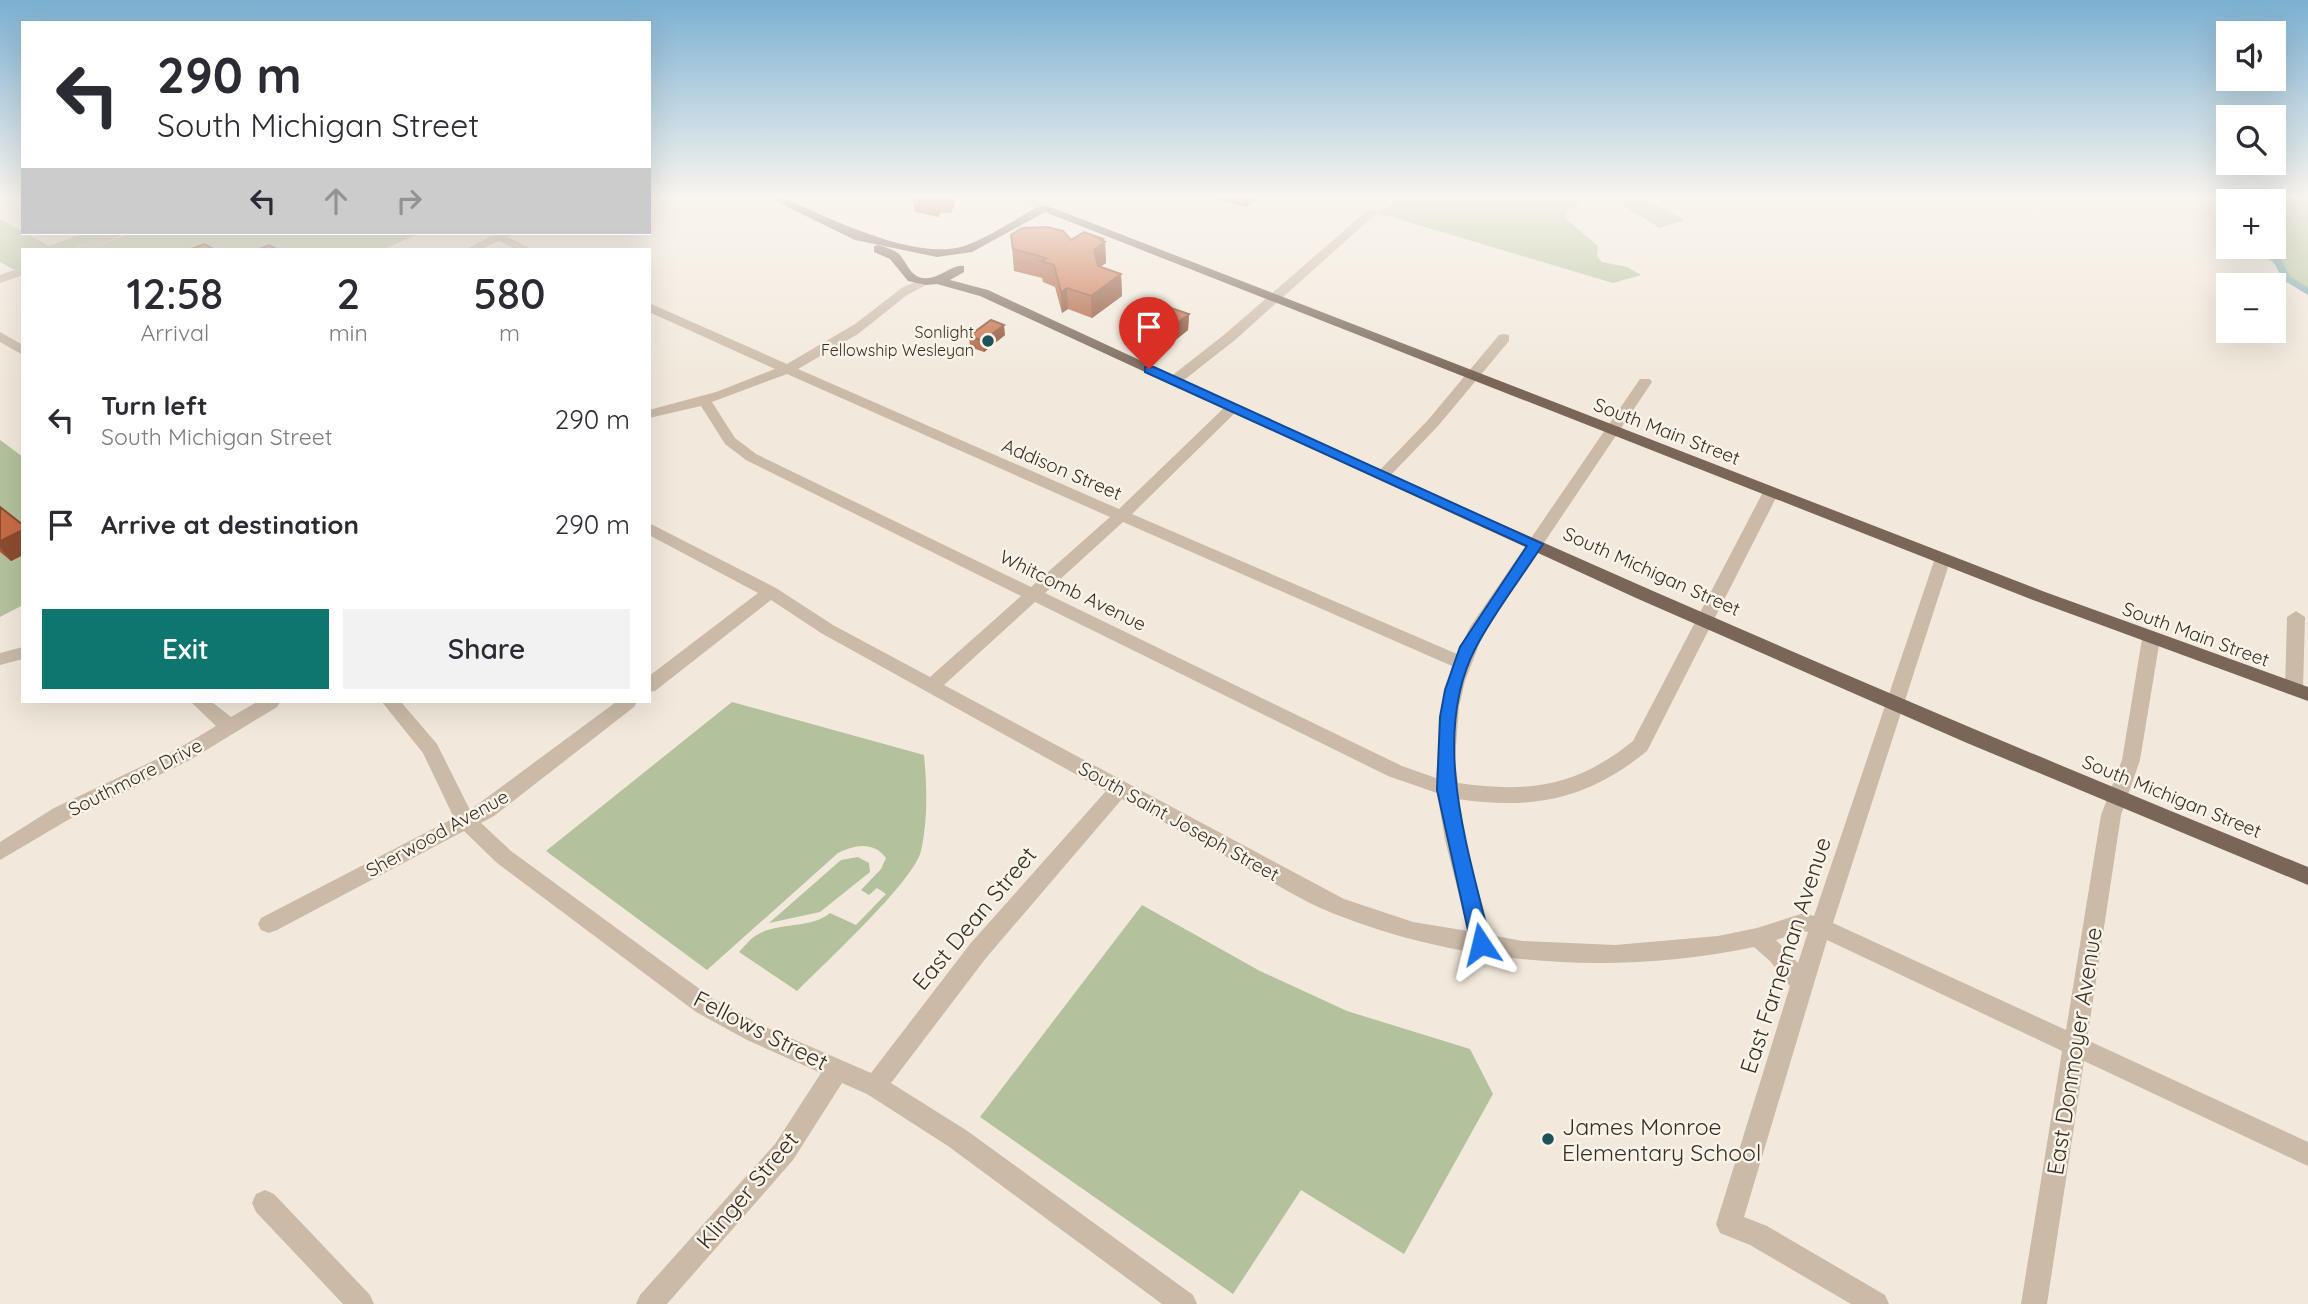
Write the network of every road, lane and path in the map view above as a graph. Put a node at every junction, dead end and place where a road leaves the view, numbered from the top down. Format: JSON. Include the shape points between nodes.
{"nodes":[{"id":1,"x":896,"y":258,"type":"edge"},
{"id":2,"x":917,"y":258,"type":"edge"},
{"id":3,"x":956,"y":258,"type":"edge"},
{"id":4,"x":973,"y":258,"type":"edge"},
{"id":5,"x":1171,"y":258,"type":"edge"},
{"id":6,"x":1319,"y":258,"type":"edge"},
{"id":7,"x":960,"y":267,"type":"junction"},
{"id":8,"x":905,"y":269,"type":"junction"},
{"id":9,"x":21,"y":272,"type":"edge"},
{"id":10,"x":0,"y":279,"type":"edge"},
{"id":11,"x":932,"y":281,"type":"junction"},
{"id":12,"x":984,"y":293,"type":"junction"},
{"id":13,"x":897,"y":294,"type":"junction"},
{"id":14,"x":1272,"y":298,"type":"junction"},
{"id":15,"x":651,"y":308,"type":"edge"},
{"id":16,"x":0,"y":336,"type":"edge"},
{"id":17,"x":1504,"y":338,"type":"dead end"},
{"id":18,"x":21,"y":350,"type":"edge"},
{"id":19,"x":785,"y":370,"type":"junction"},
{"id":20,"x":1472,"y":376,"type":"junction"},
{"id":21,"x":1174,"y":381,"type":"junction"},
{"id":22,"x":1645,"y":382,"type":"dead end"},
{"id":23,"x":705,"y":400,"type":"junction"},
{"id":24,"x":1233,"y":407,"type":"junction"},
{"id":25,"x":651,"y":414,"type":"edge"},
{"id":26,"x":1611,"y":430,"type":"junction"},
{"id":27,"x":1382,"y":476,"type":"junction"},
{"id":28,"x":1771,"y":492,"type":"junction"},
{"id":29,"x":1122,"y":516,"type":"junction"},
{"id":30,"x":651,"y":528,"type":"edge"},
{"id":31,"x":1536,"y":544,"type":"junction"},
{"id":32,"x":1943,"y":558,"type":"junction"},
{"id":33,"x":770,"y":592,"type":"junction"},
{"id":34,"x":1033,"y":594,"type":"junction"},
{"id":35,"x":2297,"y":617,"type":"dead end"},
{"id":36,"x":1706,"y":620,"type":"junction"},
{"id":37,"x":2151,"y":639,"type":"junction"},
{"id":38,"x":21,"y":654,"type":"edge"},
{"id":39,"x":0,"y":659,"type":"edge"},
{"id":40,"x":1461,"y":663,"type":"junction"},
{"id":41,"x":651,"y":682,"type":"edge"},
{"id":42,"x":932,"y":685,"type":"junction"},
{"id":43,"x":2301,"y":691,"type":"edge"},
{"id":44,"x":201,"y":703,"type":"edge"},
{"id":45,"x":269,"y":703,"type":"edge"},
{"id":46,"x":392,"y":703,"type":"edge"},
{"id":47,"x":627,"y":703,"type":"edge"},
{"id":48,"x":1895,"y":704,"type":"junction"},
{"id":49,"x":230,"y":727,"type":"junction"},
{"id":50,"x":1120,"y":788,"type":"junction"},
{"id":51,"x":1446,"y":790,"type":"junction"},
{"id":52,"x":2118,"y":800,"type":"junction"},
{"id":53,"x":466,"y":821,"type":"junction"},
{"id":54,"x":0,"y":852,"type":"edge"},
{"id":55,"x":2308,"y":876,"type":"edge"},
{"id":56,"x":268,"y":923,"type":"dead end"},
{"id":57,"x":1821,"y":927,"type":"junction"},
{"id":58,"x":1757,"y":937,"type":"junction"},
{"id":59,"x":1481,"y":944,"type":"junction"},
{"id":60,"x":1802,"y":984,"type":"junction"},
{"id":61,"x":2073,"y":1044,"type":"junction"},
{"id":62,"x":837,"y":1069,"type":"junction"},
{"id":63,"x":875,"y":1086,"type":"junction"},
{"id":64,"x":2308,"y":1154,"type":"edge"},
{"id":65,"x":265,"y":1203,"type":"dead end"},
{"id":66,"x":361,"y":1304,"type":"edge"},
{"id":67,"x":649,"y":1304,"type":"edge"},
{"id":68,"x":1184,"y":1304,"type":"edge"},
{"id":69,"x":1876,"y":1304,"type":"edge"},
{"id":70,"x":2034,"y":1304,"type":"edge"}],
"edges":[{"from":1,"to":8,"type":"main road"},
{"from":2,"to":8,"type":"main road"},
{"from":3,"to":7,"type":"main road","name":"South Michigan Street"},
{"from":4,"to":7,"type":"main road"},
{"from":5,"to":14,"type":"main road","name":"South Main Street"},
{"from":6,"to":14,"type":"street"},
{"from":7,"to":11,"type":"main road","via":[[950,276]]},
{"from":7,"to":12,"type":"main road","name":"South Michigan Street"},
{"from":8,"to":11,"type":"main road","name":"South Michigan Street","via":[[914,278]]},
{"from":8,"to":13,"type":"street"},
{"from":9,"to":10,"type":"street"},
{"from":11,"to":12,"type":"main road","name":"South Michigan Street"},
{"from":11,"to":13,"type":"street"},
{"from":12,"to":21,"type":"main road","name":"South Michigan Street"},
{"from":13,"to":19,"type":"street","via":[[856,329]]},
{"from":14,"to":20,"type":"main road","name":"South Main Street"},
{"from":14,"to":21,"type":"street"},
{"from":15,"to":19,"type":"street","name":"Addison Street"},
{"from":16,"to":18,"type":"street"},
{"from":17,"to":20,"type":"street"},
{"from":19,"to":23,"type":"street"},
{"from":19,"to":29,"type":"street","name":"Addison Street"},
{"from":20,"to":26,"type":"main road","name":"South Main Street"},
{"from":20,"to":27,"type":"street"},
{"from":21,"to":24,"type":"main road","name":"South Michigan Street"},
{"from":22,"to":26,"type":"street"},
{"from":23,"to":25,"type":"street"},
{"from":23,"to":34,"type":"street","name":"Whitcomb Avenue","via":[[742,452]]},
{"from":24,"to":27,"type":"main road","name":"South Michigan Street"},
{"from":24,"to":29,"type":"street"},
{"from":26,"to":28,"type":"main road","name":"South Main Street"},
{"from":26,"to":31,"type":"street"},
{"from":27,"to":31,"type":"main road","name":"South Michigan Street"},
{"from":28,"to":32,"type":"main road","name":"South Main Street"},
{"from":28,"to":36,"type":"street","name":"Whitcomb Avenue"},
{"from":29,"to":34,"type":"street"},
{"from":29,"to":40,"type":"street","name":"Addison Street"},
{"from":30,"to":33,"type":"street","name":"South Saint Joseph Street"},
{"from":31,"to":36,"type":"main road","name":"South Michigan Street"},
{"from":31,"to":40,"type":"street","via":[[1476,631]]},
{"from":32,"to":37,"type":"main road","name":"South Main Street"},
{"from":32,"to":48,"type":"street","name":"East Farneman Avenue"},
{"from":33,"to":41,"type":"street"},
{"from":33,"to":42,"type":"street","name":"South Saint Joseph Street","via":[[827,629]]},
{"from":34,"to":42,"type":"street"},
{"from":34,"to":51,"type":"street","name":"Whitcomb Avenue","via":[[1395,771]]},
{"from":35,"to":43,"type":"street"},
{"from":36,"to":48,"type":"main road","name":"South Michigan Street"},
{"from":36,"to":51,"type":"street","name":"Whitcomb Avenue","via":[[1646,738],[1613,769],[1578,786],[1540,794]]},
{"from":37,"to":43,"type":"main road","name":"South Main Street"},
{"from":37,"to":52,"type":"street","name":"East Donmoyer Avenue","via":[[2132,760]]},
{"from":38,"to":39,"type":"street"},
{"from":40,"to":51,"type":"street","via":[[1448,717]]},
{"from":42,"to":50,"type":"street","name":"South Saint Joseph Street"},
{"from":44,"to":49,"type":"street"},
{"from":45,"to":49,"type":"street","name":"Southmore Drive"},
{"from":46,"to":53,"type":"street","name":"Fellows Street","via":[[430,749]]},
{"from":47,"to":53,"type":"street","name":"Sherwood Avenue","via":[[512,793]]},
{"from":48,"to":52,"type":"main road","name":"South Michigan Street"},
{"from":48,"to":57,"type":"street","name":"East Farneman Avenue"},
{"from":49,"to":54,"type":"street","name":"Southmore Drive","via":[[159,768],[43,823]]},
{"from":50,"to":59,"type":"street","name":"South Saint Joseph Street","via":[[1338,906],[1413,931]]},
{"from":50,"to":63,"type":"street","name":"East Dean Street","via":[[978,951]]},
{"from":51,"to":59,"type":"street"},
{"from":52,"to":55,"type":"main road","name":"South Michigan Street"},
{"from":52,"to":61,"type":"street","name":"East Donmoyer Avenue","via":[[2111,815]]},
{"from":53,"to":56,"type":"street","name":"Sherwood Avenue"},
{"from":53,"to":62,"type":"street","name":"Fellows Street","via":[[504,857],[704,1005]]},
{"from":57,"to":58,"type":"street","name":"South Saint Joseph Street","via":[[1804,922]]},
{"from":57,"to":60,"type":"street","name":"East Farneman Avenue"},
{"from":57,"to":61,"type":"street","name":"South Saint Joseph Street"},
{"from":58,"to":59,"type":"street","name":"South Saint Joseph Street","via":[[1705,947],[1615,954]]},
{"from":58,"to":60,"type":"street"},
{"from":60,"to":69,"type":"street","name":"East Farneman Avenue","via":[[1729,1224],[1758,1235]]},
{"from":61,"to":64,"type":"street","name":"South Saint Joseph Street"},
{"from":61,"to":70,"type":"street","name":"East Donmoyer Avenue"},
{"from":62,"to":63,"type":"street","name":"Fellows Street"},
{"from":62,"to":67,"type":"street","name":"Klinger Street","via":[[784,1152]]},
{"from":63,"to":68,"type":"street","name":"Fellows Street","via":[[957,1138]]},
{"from":65,"to":66,"type":"street"}]}
